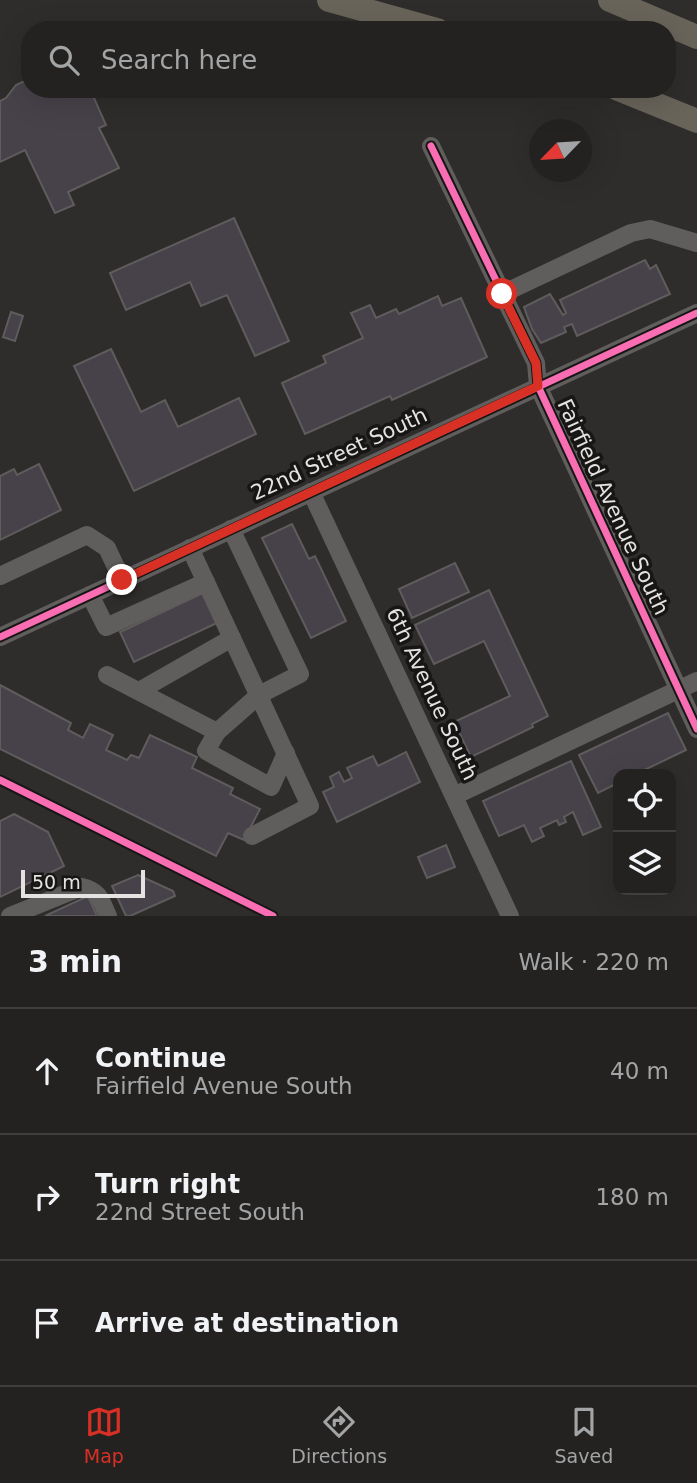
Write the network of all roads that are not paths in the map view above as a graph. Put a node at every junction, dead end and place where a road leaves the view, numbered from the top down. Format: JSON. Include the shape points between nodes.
{"nodes":[{"id":1,"x":329,"y":0,"type":"edge"},
{"id":2,"x":371,"y":0,"type":"edge"},
{"id":3,"x":610,"y":0,"type":"edge"},
{"id":4,"x":405,"y":21,"type":"edge"},
{"id":5,"x":432,"y":21,"type":"edge"},
{"id":6,"x":659,"y":21,"type":"edge"},
{"id":7,"x":676,"y":28,"type":"edge"},
{"id":8,"x":697,"y":37,"type":"edge"},
{"id":9,"x":640,"y":98,"type":"edge"},
{"id":10,"x":697,"y":121,"type":"edge"},
{"id":11,"x":431,"y":146,"type":"dead end"},
{"id":12,"x":697,"y":243,"type":"edge"},
{"id":13,"x":502,"y":294,"type":"junction"},
{"id":14,"x":697,"y":313,"type":"edge"},
{"id":15,"x":538,"y":386,"type":"junction"},
{"id":16,"x":311,"y":492,"type":"junction"},
{"id":17,"x":231,"y":529,"type":"junction"},
{"id":18,"x":190,"y":548,"type":"junction"},
{"id":19,"x":0,"y":576,"type":"edge"},
{"id":20,"x":122,"y":580,"type":"junction"},
{"id":21,"x":206,"y":582,"type":"junction"},
{"id":22,"x":90,"y":595,"type":"junction"},
{"id":23,"x":0,"y":637,"type":"edge"},
{"id":24,"x":232,"y":638,"type":"junction"},
{"id":25,"x":107,"y":674,"type":"dead end"},
{"id":26,"x":697,"y":681,"type":"edge"},
{"id":27,"x":678,"y":690,"type":"junction"},
{"id":28,"x":139,"y":691,"type":"junction"},
{"id":29,"x":258,"y":695,"type":"junction"},
{"id":30,"x":697,"y":729,"type":"edge"},
{"id":31,"x":217,"y":732,"type":"junction"},
{"id":32,"x":286,"y":754,"type":"junction"},
{"id":33,"x":454,"y":796,"type":"junction"},
{"id":34,"x":252,"y":836,"type":"dead end"},
{"id":35,"x":10,"y":916,"type":"edge"},
{"id":36,"x":108,"y":916,"type":"edge"},
{"id":37,"x":510,"y":916,"type":"edge"}],
"edges":[{"from":1,"to":4,"type":"highway"},
{"from":2,"to":5,"type":"highway"},
{"from":3,"to":6,"type":"highway"},
{"from":7,"to":8,"type":"highway"},
{"from":9,"to":10,"type":"highway"},
{"from":11,"to":13,"type":"street","name":"Fairfield Avenue South"},
{"from":12,"to":13,"type":"street","via":[[650,229],[631,233]]},
{"from":13,"to":15,"type":"street","name":"Fairfield Avenue South","via":[[536,363]]},
{"from":14,"to":15,"type":"street","name":"22nd Street South"},
{"from":15,"to":16,"type":"street","name":"22nd Street South"},
{"from":15,"to":27,"type":"street","name":"Fairfield Avenue South"},
{"from":16,"to":17,"type":"street","name":"22nd Street South"},
{"from":16,"to":33,"type":"street","name":"6th Avenue South"},
{"from":17,"to":18,"type":"street","name":"22nd Street South"},
{"from":17,"to":29,"type":"street","via":[[300,674]]},
{"from":18,"to":20,"type":"street","name":"22nd Street South"},
{"from":18,"to":21,"type":"street"},
{"from":19,"to":20,"type":"street","via":[[87,534],[107,548]]},
{"from":20,"to":22,"type":"street","name":"22nd Street South"},
{"from":21,"to":22,"type":"street","via":[[106,627]]},
{"from":21,"to":24,"type":"street"},
{"from":22,"to":23,"type":"street","name":"22nd Street South"},
{"from":24,"to":28,"type":"street"},
{"from":24,"to":29,"type":"street"},
{"from":25,"to":28,"type":"street"},
{"from":26,"to":27,"type":"street"},
{"from":27,"to":30,"type":"street","name":"Fairfield Avenue South"},
{"from":27,"to":33,"type":"street"},
{"from":28,"to":31,"type":"street"},
{"from":29,"to":31,"type":"street"},
{"from":29,"to":32,"type":"street"},
{"from":31,"to":32,"type":"street","via":[[206,751],[271,787]]},
{"from":32,"to":34,"type":"street","via":[[310,806]]},
{"from":33,"to":37,"type":"street","name":"6th Avenue South"},
{"from":35,"to":36,"type":"street","via":[[82,887],[93,890]]}]}
